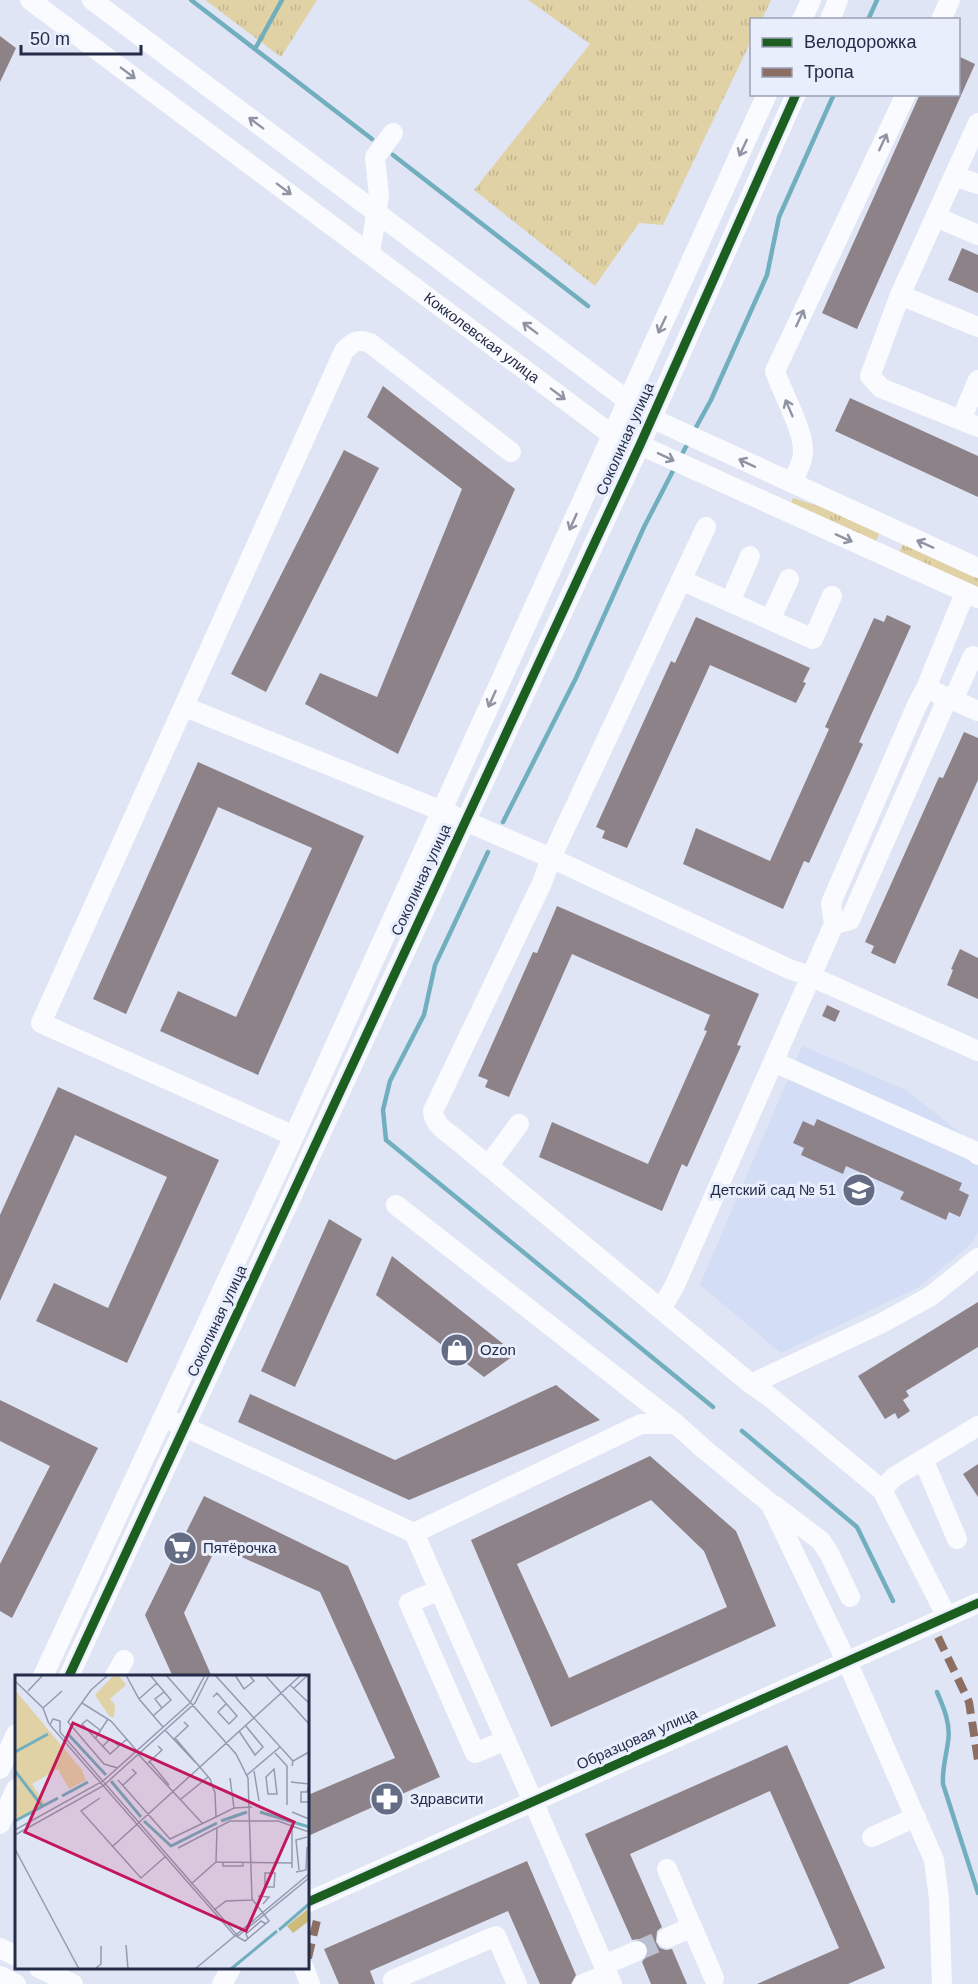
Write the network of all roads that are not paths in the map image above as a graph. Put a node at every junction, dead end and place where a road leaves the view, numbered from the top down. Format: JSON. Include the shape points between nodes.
{"nodes":[{"id":1,"x":30,"y":0,"type":"edge"},
{"id":2,"x":92,"y":0,"type":"edge"},
{"id":3,"x":811,"y":0,"type":"edge"},
{"id":4,"x":838,"y":0,"type":"edge"},
{"id":5,"x":950,"y":0,"type":"edge"},
{"id":6,"x":803,"y":18,"type":"edge"},
{"id":7,"x":831,"y":18,"type":"edge"},
{"id":8,"x":942,"y":18,"type":"edge"},
{"id":9,"x":766,"y":96,"type":"edge"},
{"id":10,"x":795,"y":96,"type":"edge"},
{"id":11,"x":905,"y":96,"type":"edge"},
{"id":12,"x":978,"y":123,"type":"edge"},
{"id":13,"x":393,"y":133,"type":"dead end"},
{"id":14,"x":954,"y":176,"type":"junction"},
{"id":15,"x":978,"y":184,"type":"edge"},
{"id":16,"x":377,"y":213,"type":"junction"},
{"id":17,"x":936,"y":217,"type":"junction"},
{"id":18,"x":978,"y":235,"type":"edge"},
{"id":19,"x":370,"y":253,"type":"junction"},
{"id":20,"x":900,"y":295,"type":"junction"},
{"id":21,"x":978,"y":327,"type":"edge"},
{"id":22,"x":978,"y":380,"type":"edge"},
{"id":23,"x":628,"y":401,"type":"junction"},
{"id":24,"x":651,"y":418,"type":"junction"},
{"id":25,"x":970,"y":424,"type":"edge"},
{"id":26,"x":612,"y":435,"type":"junction"},
{"id":27,"x":640,"y":445,"type":"junction"},
{"id":28,"x":511,"y":452,"type":"dead end"},
{"id":29,"x":792,"y":483,"type":"junction"},
{"id":30,"x":706,"y":526,"type":"dead end"},
{"id":31,"x":894,"y":530,"type":"junction"},
{"id":32,"x":750,"y":556,"type":"dead end"},
{"id":33,"x":883,"y":556,"type":"junction"},
{"id":34,"x":978,"y":568,"type":"edge"},
{"id":35,"x":789,"y":579,"type":"dead end"},
{"id":36,"x":681,"y":580,"type":"junction"},
{"id":37,"x":972,"y":595,"type":"edge"},
{"id":38,"x":832,"y":596,"type":"dead end"},
{"id":39,"x":730,"y":602,"type":"junction"},
{"id":40,"x":770,"y":620,"type":"junction"},
{"id":41,"x":973,"y":656,"type":"dead end"},
{"id":42,"x":926,"y":688,"type":"junction"},
{"id":43,"x":950,"y":699,"type":"junction"},
{"id":44,"x":185,"y":707,"type":"junction"},
{"id":45,"x":978,"y":711,"type":"edge"},
{"id":46,"x":442,"y":811,"type":"junction"},
{"id":47,"x":465,"y":821,"type":"junction"},
{"id":48,"x":550,"y":858,"type":"junction"},
{"id":49,"x":834,"y":924,"type":"junction"},
{"id":50,"x":810,"y":976,"type":"junction"},
{"id":51,"x":978,"y":1051,"type":"edge"},
{"id":52,"x":774,"y":1062,"type":"junction"},
{"id":53,"x":519,"y":1124,"type":"dead end"},
{"id":54,"x":294,"y":1136,"type":"junction"},
{"id":55,"x":978,"y":1155,"type":"edge"},
{"id":56,"x":488,"y":1166,"type":"junction"},
{"id":57,"x":396,"y":1205,"type":"dead end"},
{"id":58,"x":978,"y":1258,"type":"edge"},
{"id":59,"x":661,"y":1309,"type":"junction"},
{"id":60,"x":751,"y":1384,"type":"junction"},
{"id":61,"x":163,"y":1417,"type":"junction"},
{"id":62,"x":676,"y":1424,"type":"junction"},
{"id":63,"x":978,"y":1425,"type":"edge"},
{"id":64,"x":185,"y":1427,"type":"junction"},
{"id":65,"x":923,"y":1459,"type":"junction"},
{"id":66,"x":882,"y":1490,"type":"junction"},
{"id":67,"x":770,"y":1503,"type":"junction"},
{"id":68,"x":414,"y":1533,"type":"junction"},
{"id":69,"x":957,"y":1539,"type":"dead end"},
{"id":70,"x":439,"y":1590,"type":"junction"},
{"id":71,"x":850,"y":1597,"type":"dead end"},
{"id":72,"x":978,"y":1603,"type":"edge"},
{"id":73,"x":946,"y":1617,"type":"junction"},
{"id":74,"x":846,"y":1662,"type":"junction"},
{"id":75,"x":49,"y":1675,"type":"edge"},
{"id":76,"x":70,"y":1675,"type":"edge"},
{"id":77,"x":15,"y":1736,"type":"edge"},
{"id":78,"x":506,"y":1740,"type":"junction"},
{"id":79,"x":0,"y":1769,"type":"edge"},
{"id":80,"x":15,"y":1791,"type":"edge"},
{"id":81,"x":533,"y":1802,"type":"junction"},
{"id":82,"x":916,"y":1817,"type":"junction"},
{"id":83,"x":0,"y":1824,"type":"edge"},
{"id":84,"x":872,"y":1837,"type":"dead end"},
{"id":85,"x":667,"y":1869,"type":"dead end"},
{"id":86,"x":309,"y":1902,"type":"edge"},
{"id":87,"x":692,"y":1927,"type":"junction"},
{"id":88,"x":667,"y":1938,"type":"tunnel mouth"},
{"id":89,"x":0,"y":1948,"type":"edge"},
{"id":90,"x":637,"y":1951,"type":"tunnel mouth"},
{"id":91,"x":15,"y":1956,"type":"edge"},
{"id":92,"x":41,"y":1969,"type":"edge"},
{"id":93,"x":230,"y":1969,"type":"edge"},
{"id":94,"x":304,"y":1969,"type":"edge"},
{"id":95,"x":608,"y":1974,"type":"edge"},
{"id":96,"x":0,"y":1976,"type":"edge"},
{"id":97,"x":714,"y":1978,"type":"dead end"},
{"id":98,"x":16,"y":1984,"type":"edge"},
{"id":99,"x":73,"y":1984,"type":"edge"},
{"id":100,"x":222,"y":1984,"type":"edge"},
{"id":101,"x":310,"y":1984,"type":"edge"},
{"id":102,"x":395,"y":1984,"type":"edge"},
{"id":103,"x":517,"y":1984,"type":"edge"},
{"id":104,"x":583,"y":1984,"type":"edge"},
{"id":105,"x":941,"y":1984,"type":"edge"}],
"edges":[{"from":1,"to":19,"type":"street","name":"Кокколевская улица","one_way":true},
{"from":16,"to":2,"type":"street","one_way":true},
{"from":3,"to":6,"type":"street"},
{"from":4,"to":7,"type":"street"},
{"from":5,"to":8,"type":"street"},
{"from":9,"to":23,"type":"street","name":"Соколиная улица","one_way":true},
{"from":10,"to":24,"type":"street","name":"Соколиная улица"},
{"from":29,"to":11,"type":"street","one_way":true,"via":[[801,463],[801,435],[775,371]]},
{"from":12,"to":14,"type":"street"},
{"from":13,"to":16,"type":"street","via":[[375,157]]},
{"from":14,"to":15,"type":"street"},
{"from":14,"to":17,"type":"street"},
{"from":16,"to":19,"type":"street"},
{"from":23,"to":16,"type":"street","one_way":true},
{"from":17,"to":18,"type":"street"},
{"from":17,"to":20,"type":"street"},
{"from":19,"to":26,"type":"street","name":"Кокколевская улица","one_way":true},
{"from":20,"to":21,"type":"street"},
{"from":20,"to":25,"type":"street","via":[[870,376],[881,388]]},
{"from":22,"to":25,"type":"street"},
{"from":23,"to":24,"type":"street"},
{"from":23,"to":26,"type":"street","name":"Соколиная улица"},
{"from":24,"to":27,"type":"street","name":"Соколиная улица"},
{"from":29,"to":24,"type":"street","one_way":true},
{"from":26,"to":27,"type":"street","name":"Кокколевская улица"},
{"from":26,"to":46,"type":"street","name":"Соколиная улица","one_way":true},
{"from":27,"to":33,"type":"street","name":"Кокколевская улица","one_way":true},
{"from":27,"to":47,"type":"street","name":"Соколиная улица"},
{"from":28,"to":44,"type":"street","via":[[370,343],[352,342],[344,351]]},
{"from":29,"to":31,"type":"street"},
{"from":30,"to":36,"type":"street"},
{"from":31,"to":33,"type":"street"},
{"from":34,"to":31,"type":"street","one_way":true},
{"from":32,"to":39,"type":"street"},
{"from":33,"to":37,"type":"street","name":"Кокколевская улица"},
{"from":35,"to":40,"type":"street"},
{"from":36,"to":39,"type":"street"},
{"from":36,"to":48,"type":"street"},
{"from":37,"to":42,"type":"street"},
{"from":38,"to":40,"type":"street","via":[[813,639]]},
{"from":39,"to":40,"type":"street"},
{"from":41,"to":43,"type":"street"},
{"from":42,"to":43,"type":"street"},
{"from":42,"to":49,"type":"street","via":[[831,903]]},
{"from":43,"to":45,"type":"street"},
{"from":43,"to":49,"type":"street","via":[[850,920]]},
{"from":44,"to":46,"type":"street"},
{"from":44,"to":54,"type":"street","via":[[41,1023]]},
{"from":46,"to":47,"type":"street"},
{"from":46,"to":54,"type":"street","name":"Соколиная улица"},
{"from":47,"to":48,"type":"street"},
{"from":47,"to":64,"type":"street","name":"Соколиная улица"},
{"from":48,"to":50,"type":"street"},
{"from":48,"to":56,"type":"street","via":[[542,883],[434,1111],[436,1122]]},
{"from":49,"to":50,"type":"street"},
{"from":50,"to":51,"type":"street"},
{"from":50,"to":52,"type":"street"},
{"from":52,"to":55,"type":"street"},
{"from":52,"to":59,"type":"street"},
{"from":53,"to":56,"type":"street"},
{"from":54,"to":61,"type":"street","name":"Соколиная улица"},
{"from":56,"to":59,"type":"street"},
{"from":57,"to":62,"type":"street"},
{"from":58,"to":60,"type":"street","via":[[931,1296]]},
{"from":59,"to":60,"type":"street"},
{"from":60,"to":66,"type":"street"},
{"from":61,"to":64,"type":"street"},
{"from":61,"to":75,"type":"street","name":"Соколиная улица"},
{"from":62,"to":67,"type":"street"},
{"from":62,"to":68,"type":"street","via":[[641,1424]]},
{"from":63,"to":65,"type":"street"},
{"from":64,"to":68,"type":"street"},
{"from":64,"to":76,"type":"street","name":"Соколиная улица"},
{"from":65,"to":66,"type":"street","via":[[894,1477]]},
{"from":65,"to":69,"type":"street"},
{"from":66,"to":73,"type":"street"},
{"from":67,"to":71,"type":"street","via":[[820,1541]]},
{"from":67,"to":74,"type":"street"},
{"from":68,"to":70,"type":"street"},
{"from":70,"to":78,"type":"street"},
{"from":70,"to":78,"type":"street","via":[[409,1603],[470,1743],[475,1753]]},
{"from":72,"to":73,"type":"street","name":"Образцовая улица"},
{"from":73,"to":74,"type":"street","name":"Образцовая улица"},
{"from":74,"to":81,"type":"street","name":"Образцовая улица"},
{"from":74,"to":82,"type":"street"},
{"from":77,"to":79,"type":"street"},
{"from":78,"to":81,"type":"street"},
{"from":80,"to":83,"type":"street"},
{"from":81,"to":86,"type":"street","name":"Образцовая улица"},
{"from":81,"to":95,"type":"street"},
{"from":82,"to":84,"type":"street"},
{"from":82,"to":105,"type":"street","via":[[934,1860]]},
{"from":85,"to":87,"type":"street"},
{"from":87,"to":88,"type":"street"},
{"from":87,"to":97,"type":"street"},
{"from":89,"to":91,"type":"street"},
{"from":90,"to":95,"type":"street"},
{"from":92,"to":99,"type":"street"},
{"from":93,"to":100,"type":"street"},
{"from":94,"to":101,"type":"street"},
{"from":95,"to":104,"type":"street"},
{"from":96,"to":98,"type":"street"},
{"from":102,"to":103,"type":"street","via":[[393,1980],[496,1936]]}]}
